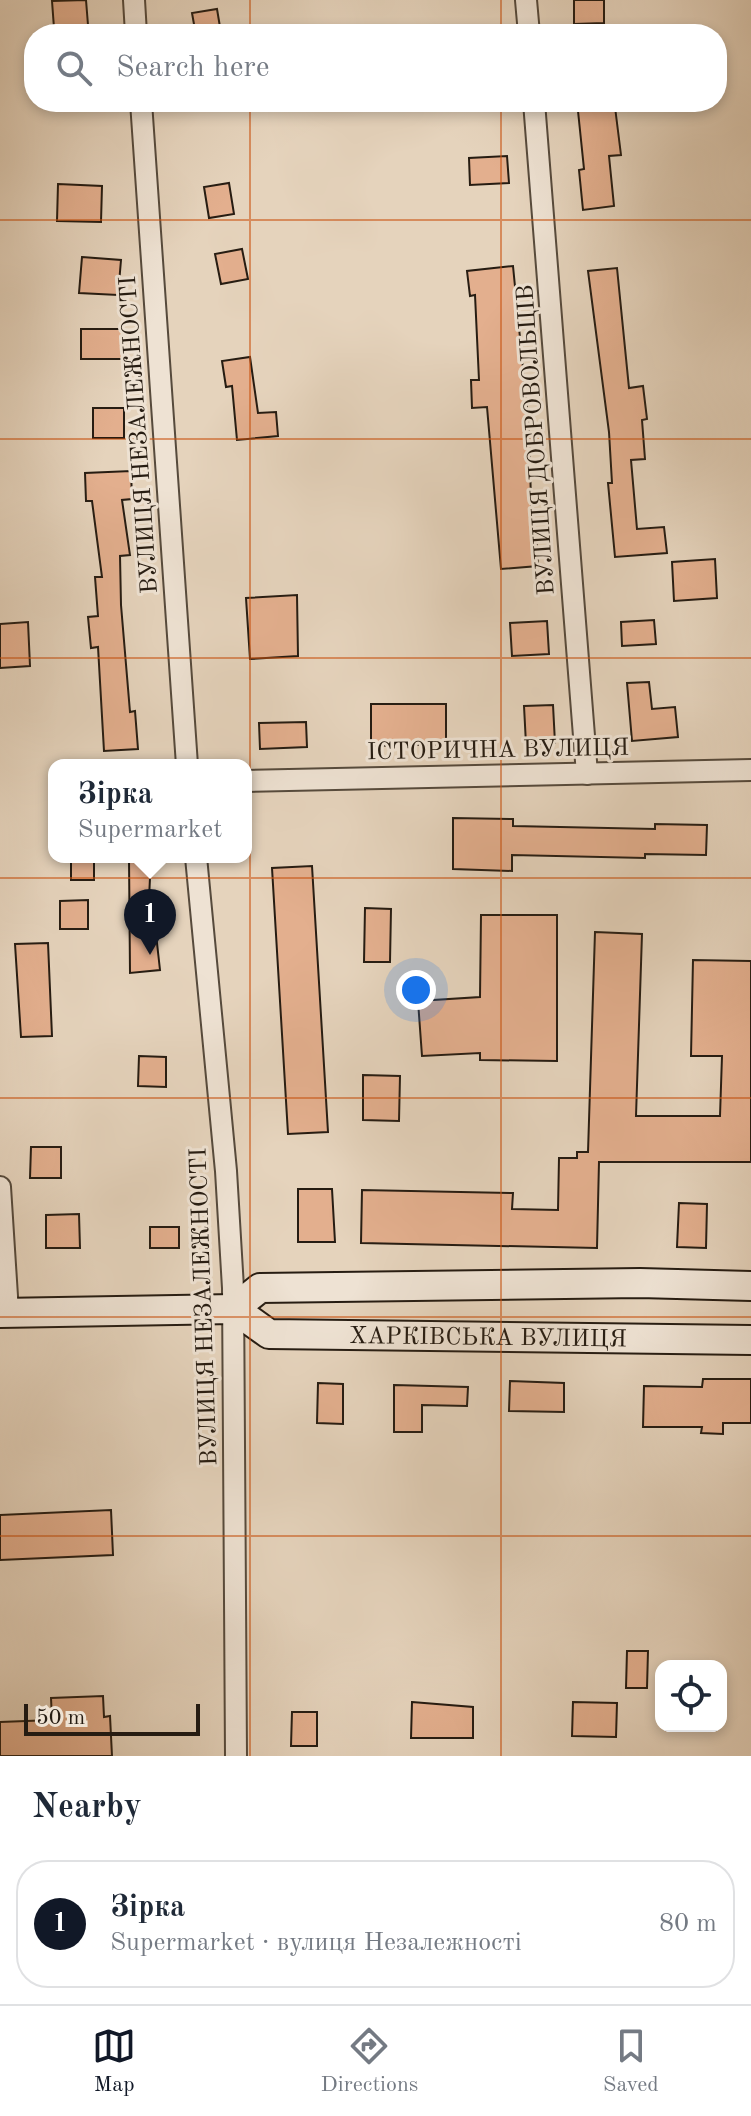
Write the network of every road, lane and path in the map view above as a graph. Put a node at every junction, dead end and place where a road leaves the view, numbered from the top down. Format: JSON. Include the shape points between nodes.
{"nodes":[{"id":1,"x":134,"y":0,"type":"edge"},
{"id":2,"x":526,"y":0,"type":"edge"},
{"id":3,"x":135,"y":24,"type":"edge"},
{"id":4,"x":528,"y":24,"type":"edge"},
{"id":5,"x":142,"y":112,"type":"edge"},
{"id":6,"x":535,"y":112,"type":"edge"},
{"id":7,"x":187,"y":759,"type":"edge"},
{"id":8,"x":751,"y":770,"type":"edge"},
{"id":9,"x":587,"y":774,"type":"junction"},
{"id":10,"x":252,"y":781,"type":"edge"},
{"id":11,"x":197,"y":863,"type":"edge"},
{"id":12,"x":0,"y":1187,"type":"edge"},
{"id":13,"x":751,"y":1286,"type":"edge"},
{"id":14,"x":234,"y":1309,"type":"junction"},
{"id":15,"x":4,"y":1313,"type":"edge"},
{"id":16,"x":751,"y":1340,"type":"edge"},
{"id":17,"x":236,"y":1756,"type":"edge"}],
"edges":[{"from":1,"to":3,"type":"street"},
{"from":2,"to":4,"type":"street"},
{"from":5,"to":7,"type":"street","name":"ВУЛИЦЯ НЕЗАЛЕЖНОСТІ"},
{"from":6,"to":9,"type":"street","name":"ВУЛИЦЯ ДОБРОВОЛЬЦІВ"},
{"from":8,"to":9,"type":"street","name":"ІСТОРИЧНА ВУЛИЦЯ"},
{"from":9,"to":10,"type":"street","name":"ІСТОРИЧНА ВУЛИЦЯ"},
{"from":11,"to":14,"type":"street","name":"ВУЛИЦЯ НЕЗАЛЕЖНОСТІ"},
{"from":12,"to":15,"type":"street"},
{"from":13,"to":14,"type":"street","name":"ХАРКІВСЬКА ВУЛИЦЯ","via":[[260,1288]]},
{"from":14,"to":15,"type":"street"},
{"from":14,"to":16,"type":"street","name":"ХАРКІВСЬКА ВУЛИЦЯ","via":[[269,1334]]},
{"from":14,"to":17,"type":"street","name":"ВУЛИЦЯ НЕЗАЛЕЖНОСТІ"}]}
